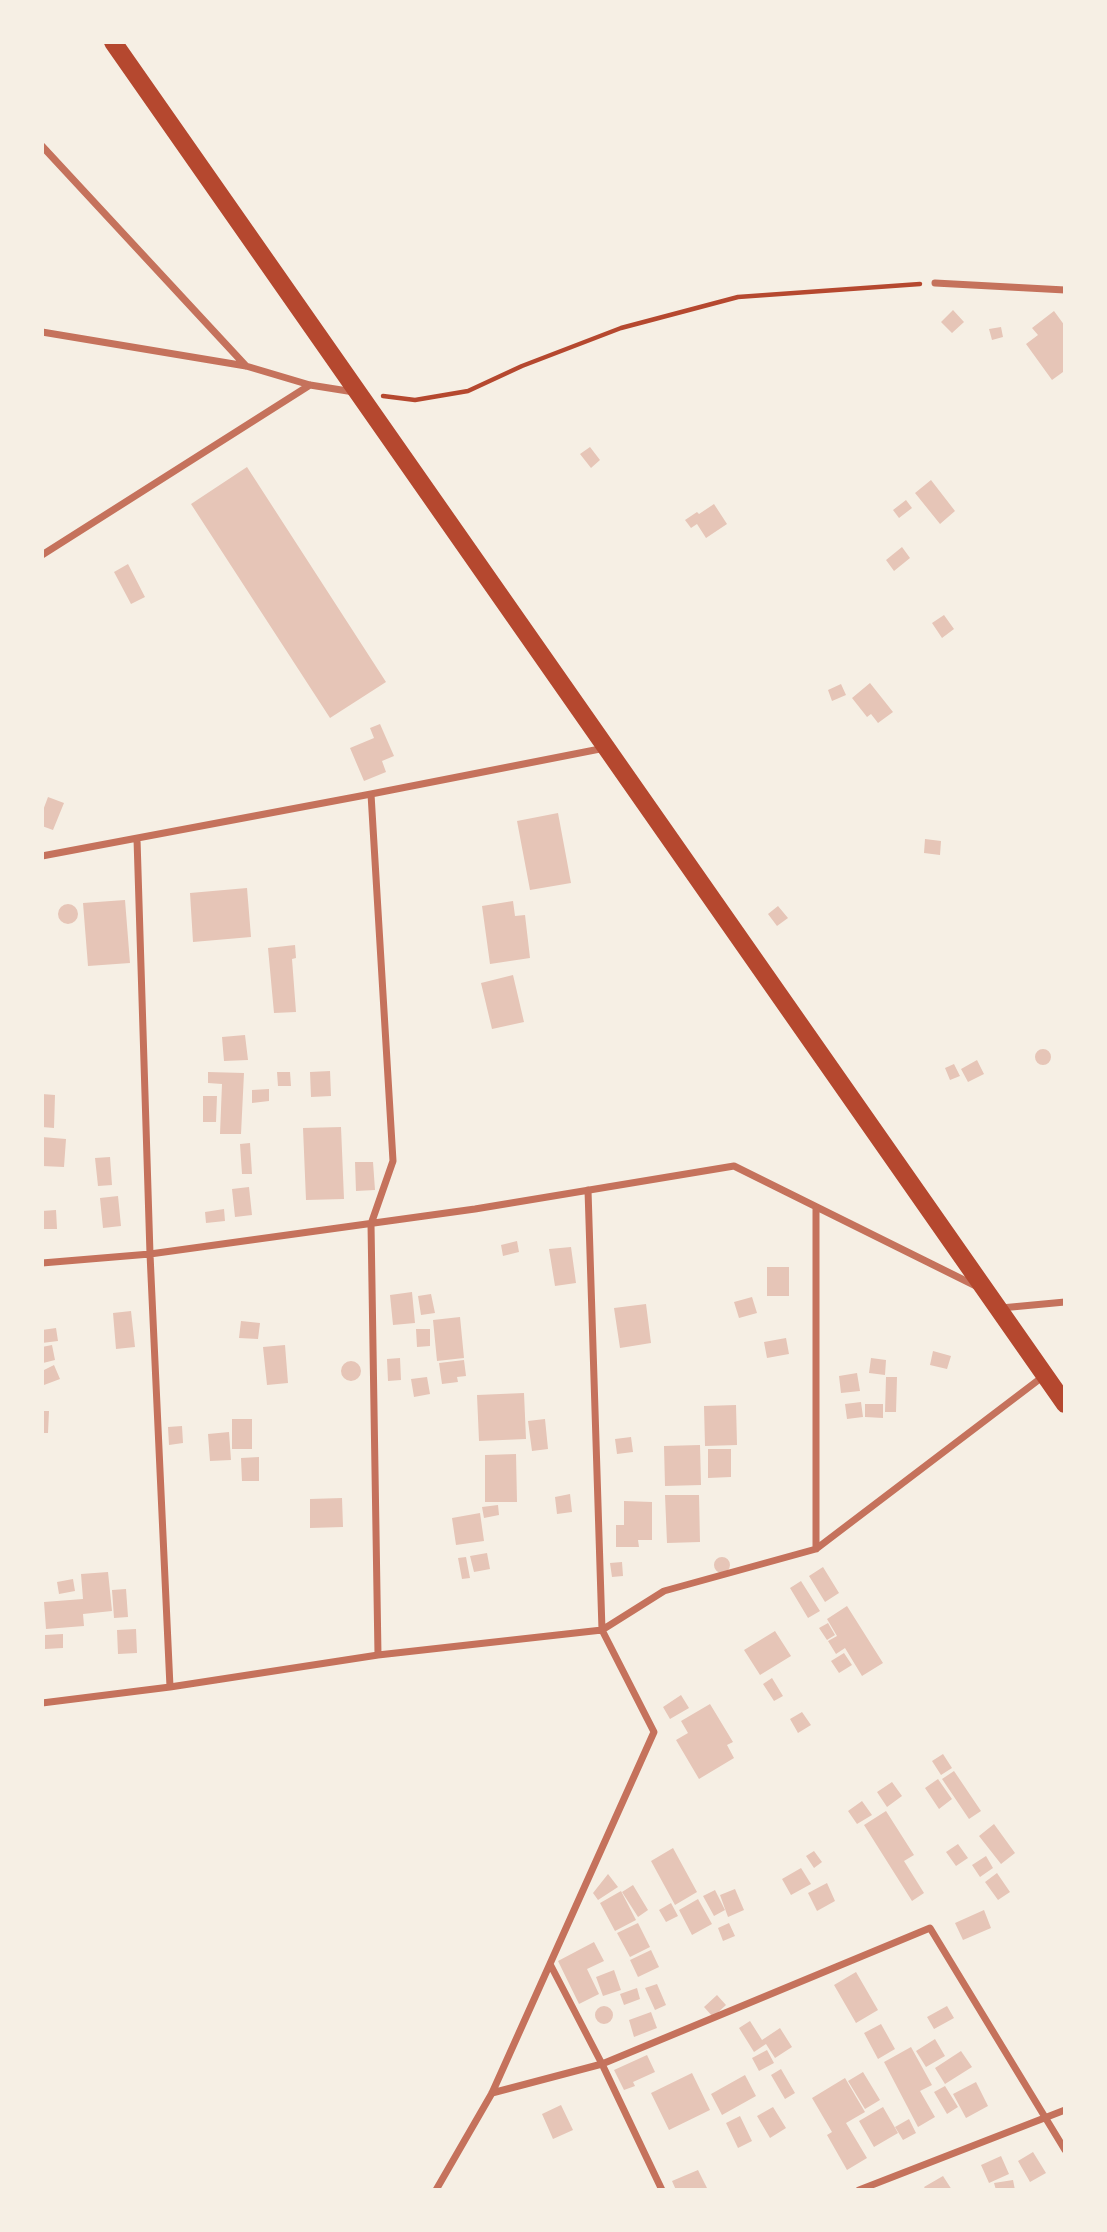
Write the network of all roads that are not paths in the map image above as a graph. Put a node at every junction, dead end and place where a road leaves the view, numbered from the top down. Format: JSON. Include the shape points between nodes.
{"nodes":[{"id":1,"x":113,"y":42,"type":"edge"},
{"id":2,"x":42,"y":146,"type":"edge"},
{"id":3,"x":935,"y":283,"type":"road end"},
{"id":4,"x":1065,"y":290,"type":"edge"},
{"id":5,"x":42,"y":332,"type":"edge"},
{"id":6,"x":246,"y":366,"type":"junction"},
{"id":7,"x":310,"y":385,"type":"junction"},
{"id":8,"x":358,"y":393,"type":"junction"},
{"id":9,"x":42,"y":555,"type":"edge"},
{"id":10,"x":606,"y":747,"type":"junction"},
{"id":11,"x":371,"y":794,"type":"junction"},
{"id":12,"x":137,"y":839,"type":"junction"},
{"id":13,"x":42,"y":856,"type":"edge"},
{"id":14,"x":588,"y":1191,"type":"junction"},
{"id":15,"x":816,"y":1207,"type":"junction"},
{"id":16,"x":371,"y":1224,"type":"junction"},
{"id":17,"x":150,"y":1254,"type":"junction"},
{"id":18,"x":42,"y":1263,"type":"edge"},
{"id":19,"x":985,"y":1291,"type":"junction"},
{"id":20,"x":1065,"y":1302,"type":"edge"},
{"id":21,"x":997,"y":1308,"type":"junction"},
{"id":22,"x":1045,"y":1376,"type":"junction"},
{"id":23,"x":1065,"y":1404,"type":"edge"},
{"id":24,"x":816,"y":1549,"type":"junction"},
{"id":25,"x":602,"y":1630,"type":"junction"},
{"id":26,"x":379,"y":1654,"type":"junction"},
{"id":27,"x":170,"y":1687,"type":"junction"},
{"id":28,"x":42,"y":1703,"type":"edge"},
{"id":29,"x":550,"y":1964,"type":"junction"},
{"id":30,"x":602,"y":2064,"type":"junction"},
{"id":31,"x":492,"y":2093,"type":"junction"},
{"id":32,"x":1065,"y":2110,"type":"edge"},
{"id":33,"x":1045,"y":2118,"type":"junction"},
{"id":34,"x":1065,"y":2150,"type":"edge"},
{"id":35,"x":436,"y":2190,"type":"edge"},
{"id":36,"x":662,"y":2190,"type":"edge"},
{"id":37,"x":859,"y":2190,"type":"edge"}],
"edges":[{"from":1,"to":8,"type":"main road"},
{"from":2,"to":6,"type":"street"},
{"from":3,"to":4,"type":"street"},
{"from":5,"to":6,"type":"street"},
{"from":6,"to":7,"type":"street"},
{"from":7,"to":8,"type":"street"},
{"from":7,"to":9,"type":"street"},
{"from":8,"to":10,"type":"main road"},
{"from":10,"to":11,"type":"street"},
{"from":10,"to":19,"type":"main road"},
{"from":11,"to":12,"type":"street"},
{"from":11,"to":16,"type":"street","via":[[393,1161]]},
{"from":12,"to":13,"type":"street"},
{"from":12,"to":17,"type":"street"},
{"from":14,"to":15,"type":"street","via":[[734,1166]]},
{"from":14,"to":16,"type":"street"},
{"from":14,"to":25,"type":"street"},
{"from":15,"to":19,"type":"street"},
{"from":15,"to":24,"type":"street"},
{"from":16,"to":17,"type":"street"},
{"from":16,"to":26,"type":"street"},
{"from":17,"to":18,"type":"street"},
{"from":17,"to":27,"type":"street"},
{"from":19,"to":21,"type":"main road"},
{"from":20,"to":21,"type":"street"},
{"from":21,"to":22,"type":"main road"},
{"from":22,"to":23,"type":"main road"},
{"from":22,"to":24,"type":"street"},
{"from":24,"to":25,"type":"street","via":[[664,1591]]},
{"from":25,"to":26,"type":"street"},
{"from":25,"to":29,"type":"street","via":[[653,1732]]},
{"from":26,"to":27,"type":"street"},
{"from":27,"to":28,"type":"street"},
{"from":29,"to":30,"type":"street"},
{"from":29,"to":31,"type":"street"},
{"from":30,"to":31,"type":"street"},
{"from":30,"to":33,"type":"street","via":[[930,1928]]},
{"from":30,"to":36,"type":"street"},
{"from":31,"to":35,"type":"street"},
{"from":32,"to":33,"type":"street"},
{"from":33,"to":34,"type":"street"},
{"from":33,"to":37,"type":"street"}]}
